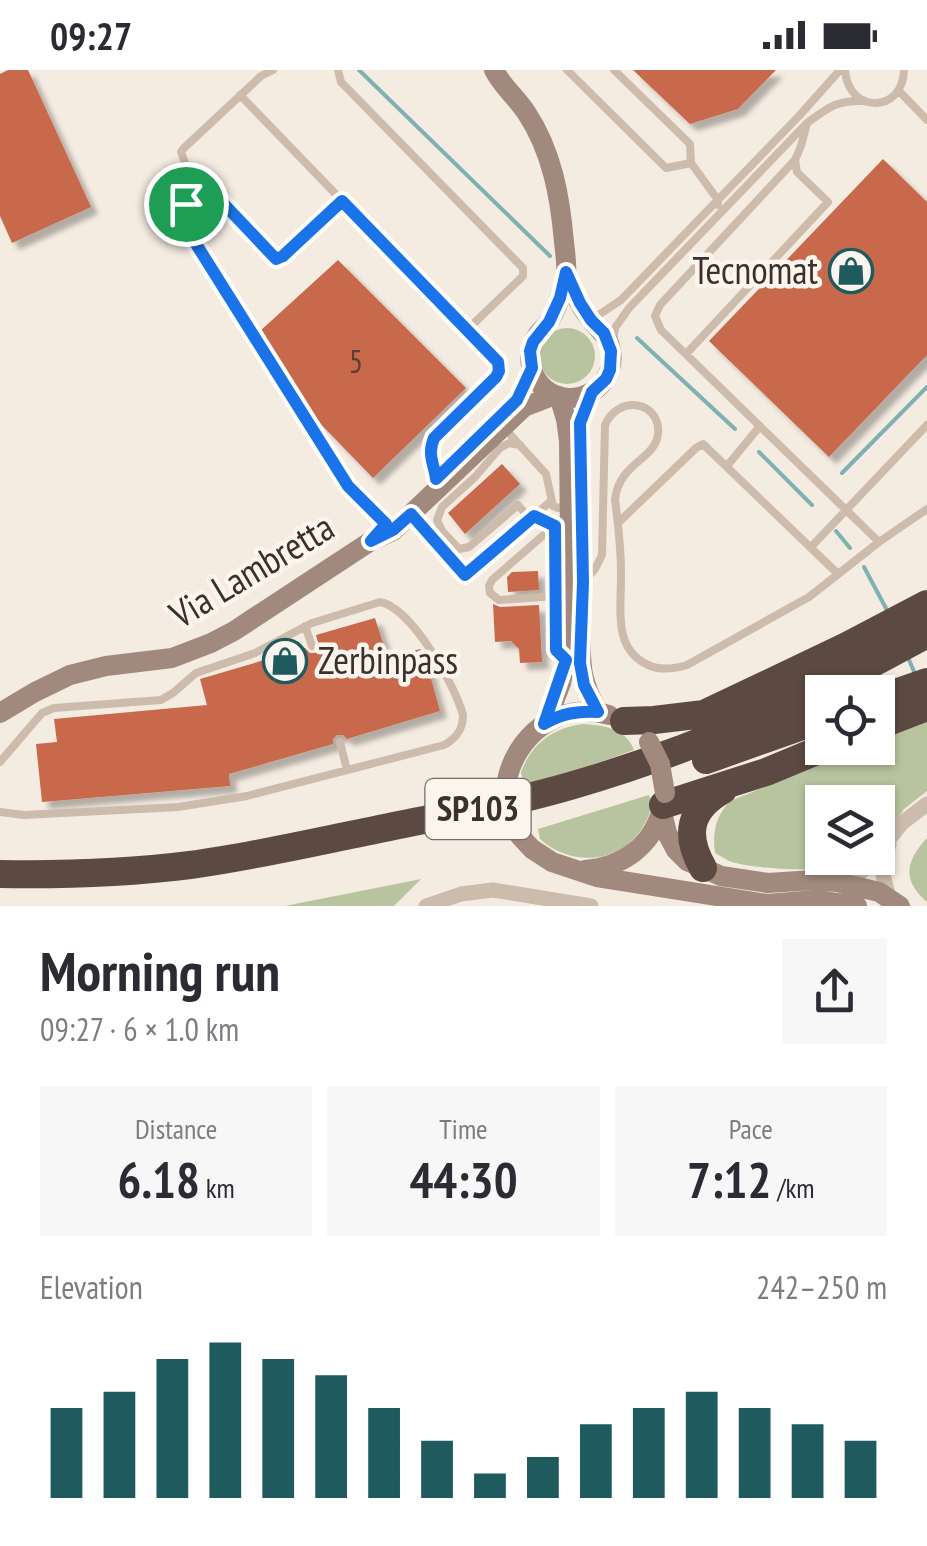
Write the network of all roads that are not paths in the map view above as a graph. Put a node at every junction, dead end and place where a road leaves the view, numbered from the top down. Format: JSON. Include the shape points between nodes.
{"nodes":[{"id":1,"x":274,"y":70,"type":"edge"},
{"id":2,"x":566,"y":70,"type":"edge"},
{"id":3,"x":614,"y":70,"type":"edge"},
{"id":4,"x":843,"y":70,"type":"edge"},
{"id":5,"x":904,"y":70,"type":"edge"},
{"id":6,"x":337,"y":71,"type":"edge"},
{"id":7,"x":492,"y":73,"type":"edge"},
{"id":8,"x":899,"y":91,"type":"junction"},
{"id":9,"x":240,"y":96,"type":"junction"},
{"id":10,"x":864,"y":101,"type":"junction"},
{"id":11,"x":927,"y":120,"type":"edge"},
{"id":12,"x":807,"y":123,"type":"junction"},
{"id":13,"x":795,"y":160,"type":"junction"},
{"id":14,"x":691,"y":163,"type":"junction"},
{"id":15,"x":205,"y":184,"type":"junction"},
{"id":16,"x":718,"y":200,"type":"junction"},
{"id":17,"x":342,"y":201,"type":"junction"},
{"id":18,"x":709,"y":224,"type":"junction"},
{"id":19,"x":566,"y":272,"type":"junction"},
{"id":20,"x":591,"y":320,"type":"junction"},
{"id":21,"x":549,"y":322,"type":"junction"},
{"id":22,"x":467,"y":330,"type":"junction"},
{"id":23,"x":611,"y":351,"type":"junction"},
{"id":24,"x":686,"y":354,"type":"junction"},
{"id":25,"x":532,"y":368,"type":"junction"},
{"id":26,"x":592,"y":392,"type":"junction"},
{"id":27,"x":557,"y":396,"type":"junction"},
{"id":28,"x":927,"y":425,"type":"edge"},
{"id":29,"x":760,"y":426,"type":"junction"},
{"id":30,"x":502,"y":427,"type":"junction"},
{"id":31,"x":520,"y":445,"type":"junction"},
{"id":32,"x":727,"y":466,"type":"junction"},
{"id":33,"x":436,"y":479,"type":"junction"},
{"id":34,"x":845,"y":509,"type":"junction"},
{"id":35,"x":927,"y":509,"type":"edge"},
{"id":36,"x":562,"y":511,"type":"junction"},
{"id":37,"x":411,"y":514,"type":"junction"},
{"id":38,"x":532,"y":517,"type":"junction"},
{"id":39,"x":618,"y":523,"type":"junction"},
{"id":40,"x":386,"y":524,"type":"junction"},
{"id":41,"x":371,"y":541,"type":"junction"},
{"id":42,"x":879,"y":542,"type":"junction"},
{"id":43,"x":811,"y":546,"type":"junction"},
{"id":44,"x":838,"y":574,"type":"junction"},
{"id":45,"x":583,"y":582,"type":"junction"},
{"id":46,"x":556,"y":596,"type":"junction"},
{"id":47,"x":927,"y":604,"type":"edge"},
{"id":48,"x":306,"y":626,"type":"junction"},
{"id":49,"x":927,"y":634,"type":"edge"},
{"id":50,"x":312,"y":646,"type":"dead end"},
{"id":51,"x":566,"y":660,"type":"junction"},
{"id":52,"x":927,"y":682,"type":"edge"},
{"id":53,"x":895,"y":693,"type":"edge"},
{"id":54,"x":927,"y":707,"type":"edge"},
{"id":55,"x":0,"y":713,"type":"edge"},
{"id":56,"x":611,"y":716,"type":"junction"},
{"id":57,"x":895,"y":719,"type":"edge"},
{"id":58,"x":544,"y":724,"type":"junction"},
{"id":59,"x":805,"y":724,"type":"edge"},
{"id":60,"x":340,"y":742,"type":"dead end"},
{"id":61,"x":805,"y":755,"type":"edge"},
{"id":62,"x":0,"y":762,"type":"edge"},
{"id":63,"x":347,"y":770,"type":"junction"},
{"id":64,"x":739,"y":781,"type":"junction"},
{"id":65,"x":663,"y":803,"type":"junction"},
{"id":66,"x":927,"y":804,"type":"edge"},
{"id":67,"x":0,"y":812,"type":"edge"},
{"id":68,"x":895,"y":832,"type":"edge"},
{"id":69,"x":703,"y":868,"type":"junction"},
{"id":70,"x":573,"y":871,"type":"junction"},
{"id":71,"x":0,"y":874,"type":"edge"},
{"id":72,"x":858,"y":875,"type":"edge"},
{"id":73,"x":884,"y":875,"type":"edge"},
{"id":74,"x":837,"y":882,"type":"junction"},
{"id":75,"x":0,"y":893,"type":"edge"},
{"id":76,"x":894,"y":902,"type":"edge"},
{"id":77,"x":426,"y":906,"type":"edge"},
{"id":78,"x":591,"y":906,"type":"edge"},
{"id":79,"x":857,"y":906,"type":"edge"}],
"edges":[{"from":1,"to":9,"type":"lane"},
{"from":2,"to":14,"type":"lane","via":[[666,168]]},
{"from":3,"to":14,"type":"lane","via":[[690,144]]},
{"from":4,"to":10,"type":"lane"},
{"from":4,"to":16,"type":"lane"},
{"from":5,"to":8,"type":"lane"},
{"from":6,"to":22,"type":"lane","via":[[523,268],[523,276]]},
{"from":7,"to":19,"type":"street","via":[[526,112],[548,154]]},
{"from":8,"to":10,"type":"lane","via":[[883,102]]},
{"from":8,"to":11,"type":"lane"},
{"from":9,"to":15,"type":"lane","via":[[182,152]]},
{"from":9,"to":17,"type":"lane"},
{"from":10,"to":12,"type":"lane","via":[[831,105]]},
{"from":12,"to":13,"type":"lane"},
{"from":12,"to":18,"type":"lane"},
{"from":13,"to":24,"type":"lane","via":[[660,305],[655,316],[661,330]]},
{"from":13,"to":24,"type":"lane","via":[[797,172],[828,202]]},
{"from":14,"to":16,"type":"lane"},
{"from":15,"to":17,"type":"lane","via":[[276,259]]},
{"from":15,"to":40,"type":"lane","via":[[184,210],[190,236],[348,486]]},
{"from":16,"to":18,"type":"lane"},
{"from":16,"to":20,"type":"lane","via":[[621,300]]},
{"from":17,"to":22,"type":"lane"},
{"from":18,"to":23,"type":"lane","via":[[623,315]]},
{"from":19,"to":20,"type":"street"},
{"from":19,"to":21,"type":"street"},
{"from":20,"to":21,"type":"street"},
{"from":20,"to":23,"type":"street"},
{"from":21,"to":25,"type":"street","via":[[533,342]]},
{"from":22,"to":33,"type":"lane","via":[[499,364],[498,374],[434,438],[430,459]]},
{"from":23,"to":26,"type":"street","via":[[606,379]]},
{"from":24,"to":29,"type":"lane"},
{"from":25,"to":27,"type":"street","via":[[540,385]]},
{"from":25,"to":33,"type":"street","name":"Via Lambretta","via":[[517,400]]},
{"from":26,"to":27,"type":"street"},
{"from":26,"to":45,"type":"street","via":[[580,423]]},
{"from":27,"to":30,"type":"street","name":"Via Lambretta","via":[[524,407]]},
{"from":27,"to":36,"type":"street","via":[[569,441]]},
{"from":28,"to":34,"type":"lane"},
{"from":29,"to":32,"type":"lane"},
{"from":29,"to":34,"type":"lane"},
{"from":30,"to":31,"type":"lane"},
{"from":30,"to":37,"type":"street","name":"Via Lambretta"},
{"from":31,"to":36,"type":"lane","via":[[548,477]]},
{"from":31,"to":38,"type":"lane","via":[[500,448],[437,520],[462,548],[518,505]]},
{"from":32,"to":39,"type":"lane","via":[[704,444],[696,448]]},
{"from":32,"to":43,"type":"lane"},
{"from":33,"to":40,"type":"street","name":"Via Lambretta"},
{"from":34,"to":42,"type":"lane"},
{"from":34,"to":43,"type":"lane"},
{"from":35,"to":42,"type":"lane"},
{"from":36,"to":38,"type":"lane"},
{"from":36,"to":38,"type":"lane"},
{"from":36,"to":46,"type":"lane"},
{"from":36,"to":46,"type":"lane","via":[[490,589],[499,600]]},
{"from":36,"to":51,"type":"street"},
{"from":37,"to":38,"type":"lane","via":[[465,575]]},
{"from":37,"to":41,"type":"street","name":"Via Lambretta"},
{"from":39,"to":44,"type":"lane","via":[[620,626],[629,649],[656,668],[687,665]]},
{"from":39,"to":45,"type":"lane","via":[[620,480],[652,449],[658,433],[652,415],[635,405],[618,408],[604,425],[602,556]]},
{"from":40,"to":41,"type":"street","name":"Via Lambretta"},
{"from":41,"to":55,"type":"street","name":"Via Lambretta","via":[[211,643],[164,660],[70,675]]},
{"from":42,"to":44,"type":"lane"},
{"from":43,"to":44,"type":"lane"},
{"from":45,"to":56,"type":"street","via":[[584,685]]},
{"from":46,"to":51,"type":"lane","via":[[556,650]]},
{"from":47,"to":56,"type":"highway","via":[[704,714]]},
{"from":48,"to":50,"type":"lane"},
{"from":48,"to":62,"type":"lane","via":[[196,672],[161,700],[42,714]]},
{"from":48,"to":63,"type":"lane","via":[[389,604],[428,644],[463,715],[457,736],[444,744]]},
{"from":49,"to":71,"type":"highway","number":"SP103","via":[[724,734],[516,800],[189,865]]},
{"from":51,"to":58,"type":"street"},
{"from":52,"to":53,"type":"highway"},
{"from":54,"to":57,"type":"highway"},
{"from":56,"to":58,"type":"street","via":[[570,713]]},
{"from":56,"to":65,"type":"street","bridge":true,"via":[[648,742],[663,772]]},
{"from":58,"to":70,"type":"street","bridge":true,"via":[[511,763],[510,815],[542,857]]},
{"from":59,"to":75,"type":"highway","number":"SP103","via":[[592,798],[463,830],[187,884]]},
{"from":60,"to":63,"type":"lane"},
{"from":61,"to":64,"type":"highway"},
{"from":63,"to":67,"type":"lane","via":[[178,807]]},
{"from":64,"to":65,"type":"highway"},
{"from":64,"to":69,"type":"highway","via":[[707,799],[696,816],[692,840]]},
{"from":65,"to":69,"type":"street","via":[[673,846]]},
{"from":65,"to":70,"type":"street","via":[[652,834],[635,852],[611,865]]},
{"from":66,"to":68,"type":"street"},
{"from":69,"to":74,"type":"street","via":[[754,882]]},
{"from":70,"to":79,"type":"street","via":[[767,904],[816,900]]},
{"from":72,"to":74,"type":"street"},
{"from":73,"to":76,"type":"street"},
{"from":74,"to":76,"type":"street"},
{"from":77,"to":78,"type":"street","via":[[494,890]]}]}
